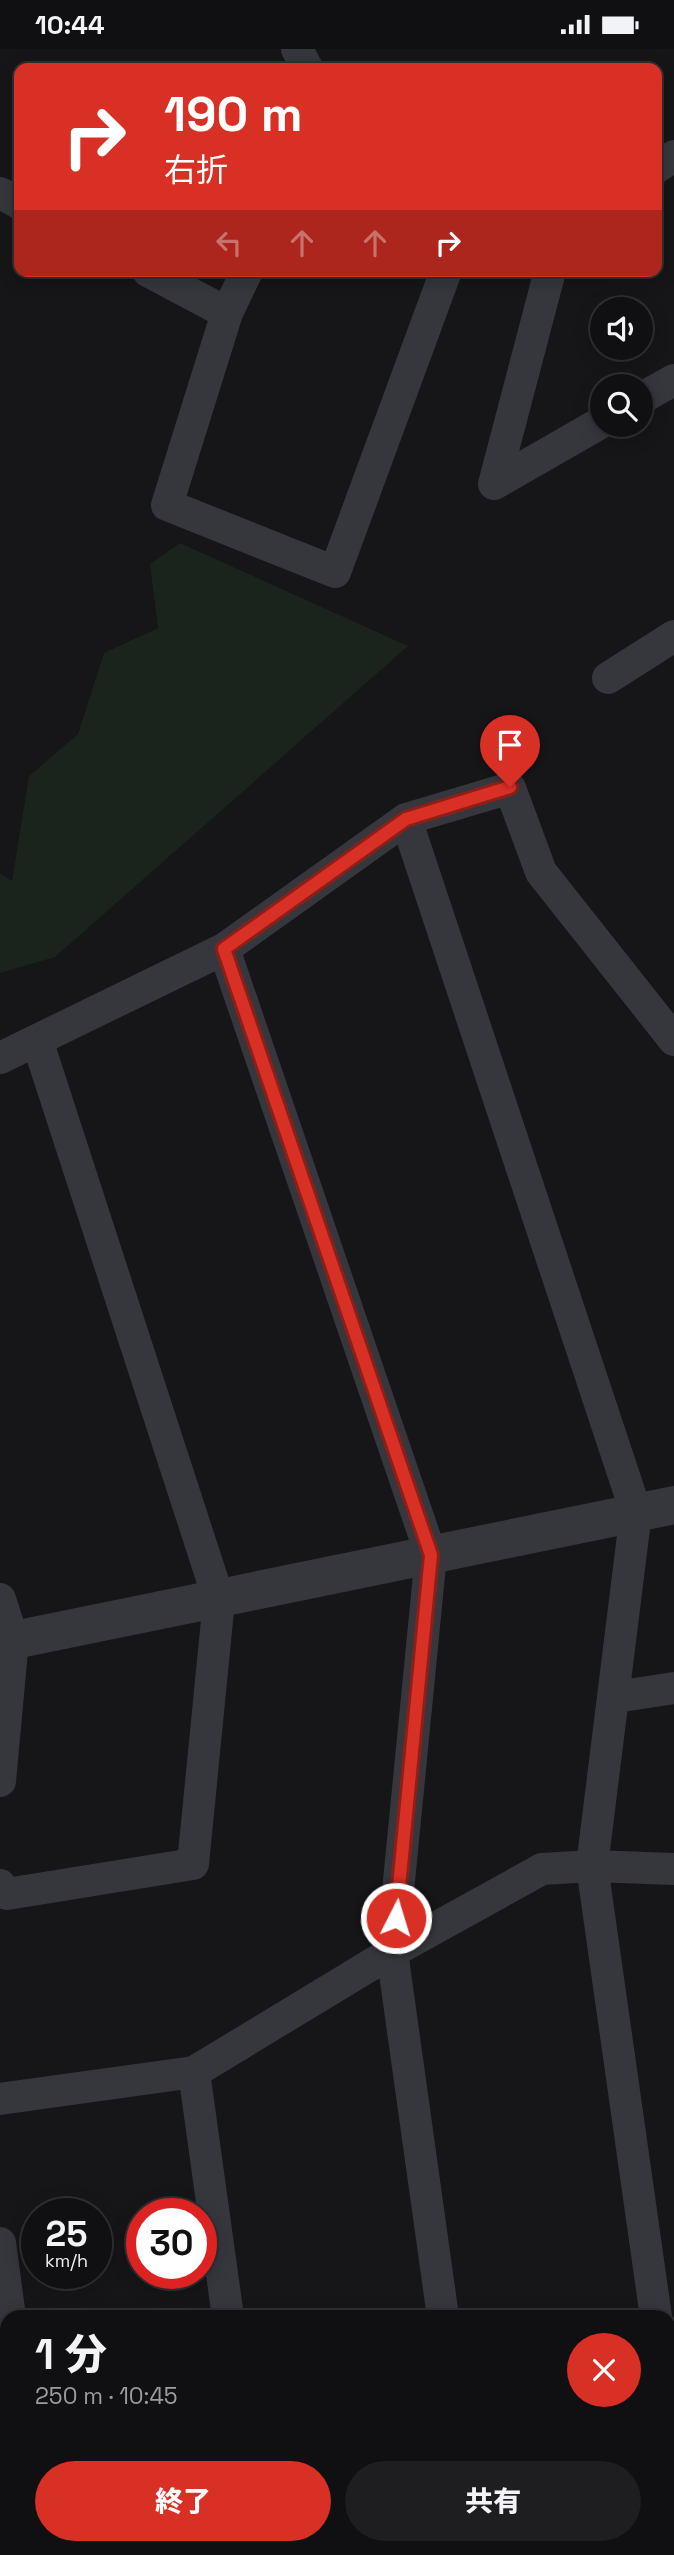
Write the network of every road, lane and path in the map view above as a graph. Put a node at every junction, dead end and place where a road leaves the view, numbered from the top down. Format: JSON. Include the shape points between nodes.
{"nodes":[{"id":1,"x":159,"y":277,"type":"edge"},
{"id":2,"x":244,"y":277,"type":"edge"},
{"id":3,"x":444,"y":277,"type":"edge"},
{"id":4,"x":548,"y":277,"type":"edge"},
{"id":5,"x":227,"y":313,"type":"junction"},
{"id":6,"x":674,"y":380,"type":"edge"},
{"id":7,"x":653,"y":392,"type":"edge"},
{"id":8,"x":590,"y":429,"type":"edge"},
{"id":9,"x":674,"y":636,"type":"edge"},
{"id":10,"x":608,"y":678,"type":"dead end"},
{"id":11,"x":406,"y":819,"type":"junction"},
{"id":12,"x":224,"y":949,"type":"junction"},
{"id":13,"x":37,"y":1040,"type":"junction"},
{"id":14,"x":674,"y":1040,"type":"edge"},
{"id":15,"x":0,"y":1058,"type":"edge"},
{"id":16,"x":674,"y":1505,"type":"edge"},
{"id":17,"x":636,"y":1513,"type":"junction"},
{"id":18,"x":431,"y":1555,"type":"junction"},
{"id":19,"x":0,"y":1599,"type":"edge"},
{"id":20,"x":219,"y":1600,"type":"junction"},
{"id":21,"x":6,"y":1641,"type":"edge"},
{"id":22,"x":674,"y":1688,"type":"edge"},
{"id":23,"x":615,"y":1697,"type":"junction"},
{"id":24,"x":0,"y":1781,"type":"edge"},
{"id":25,"x":592,"y":1866,"type":"junction"},
{"id":26,"x":674,"y":1869,"type":"edge"},
{"id":27,"x":0,"y":1885,"type":"edge"},
{"id":28,"x":392,"y":1952,"type":"junction"},
{"id":29,"x":194,"y":2071,"type":"junction"},
{"id":30,"x":0,"y":2099,"type":"edge"},
{"id":31,"x":0,"y":2243,"type":"edge"},
{"id":32,"x":9,"y":2310,"type":"edge"},
{"id":33,"x":227,"y":2310,"type":"edge"},
{"id":34,"x":442,"y":2310,"type":"edge"},
{"id":35,"x":655,"y":2310,"type":"edge"}],
"edges":[{"from":1,"to":5,"type":"street"},
{"from":2,"to":5,"type":"street"},
{"from":3,"to":5,"type":"street","via":[[335,572],[167,505]]},
{"from":4,"to":8,"type":"street","via":[[494,484]]},
{"from":6,"to":7,"type":"street"},
{"from":9,"to":10,"type":"street"},
{"from":11,"to":12,"type":"street"},
{"from":11,"to":14,"type":"street","via":[[510,787],[541,872]]},
{"from":11,"to":17,"type":"street"},
{"from":12,"to":13,"type":"street"},
{"from":12,"to":18,"type":"street"},
{"from":13,"to":15,"type":"street"},
{"from":13,"to":20,"type":"street"},
{"from":16,"to":17,"type":"street"},
{"from":17,"to":18,"type":"street"},
{"from":17,"to":23,"type":"street"},
{"from":18,"to":20,"type":"street"},
{"from":18,"to":28,"type":"street"},
{"from":19,"to":21,"type":"street"},
{"from":20,"to":21,"type":"street"},
{"from":20,"to":27,"type":"street","via":[[193,1864],[7,1895]]},
{"from":21,"to":24,"type":"street"},
{"from":22,"to":23,"type":"street"},
{"from":23,"to":25,"type":"street"},
{"from":25,"to":26,"type":"street"},
{"from":25,"to":28,"type":"street","via":[[542,1869]]},
{"from":25,"to":35,"type":"street"},
{"from":28,"to":29,"type":"street"},
{"from":28,"to":34,"type":"street"},
{"from":29,"to":30,"type":"street"},
{"from":29,"to":33,"type":"street"},
{"from":31,"to":32,"type":"street"}]}
